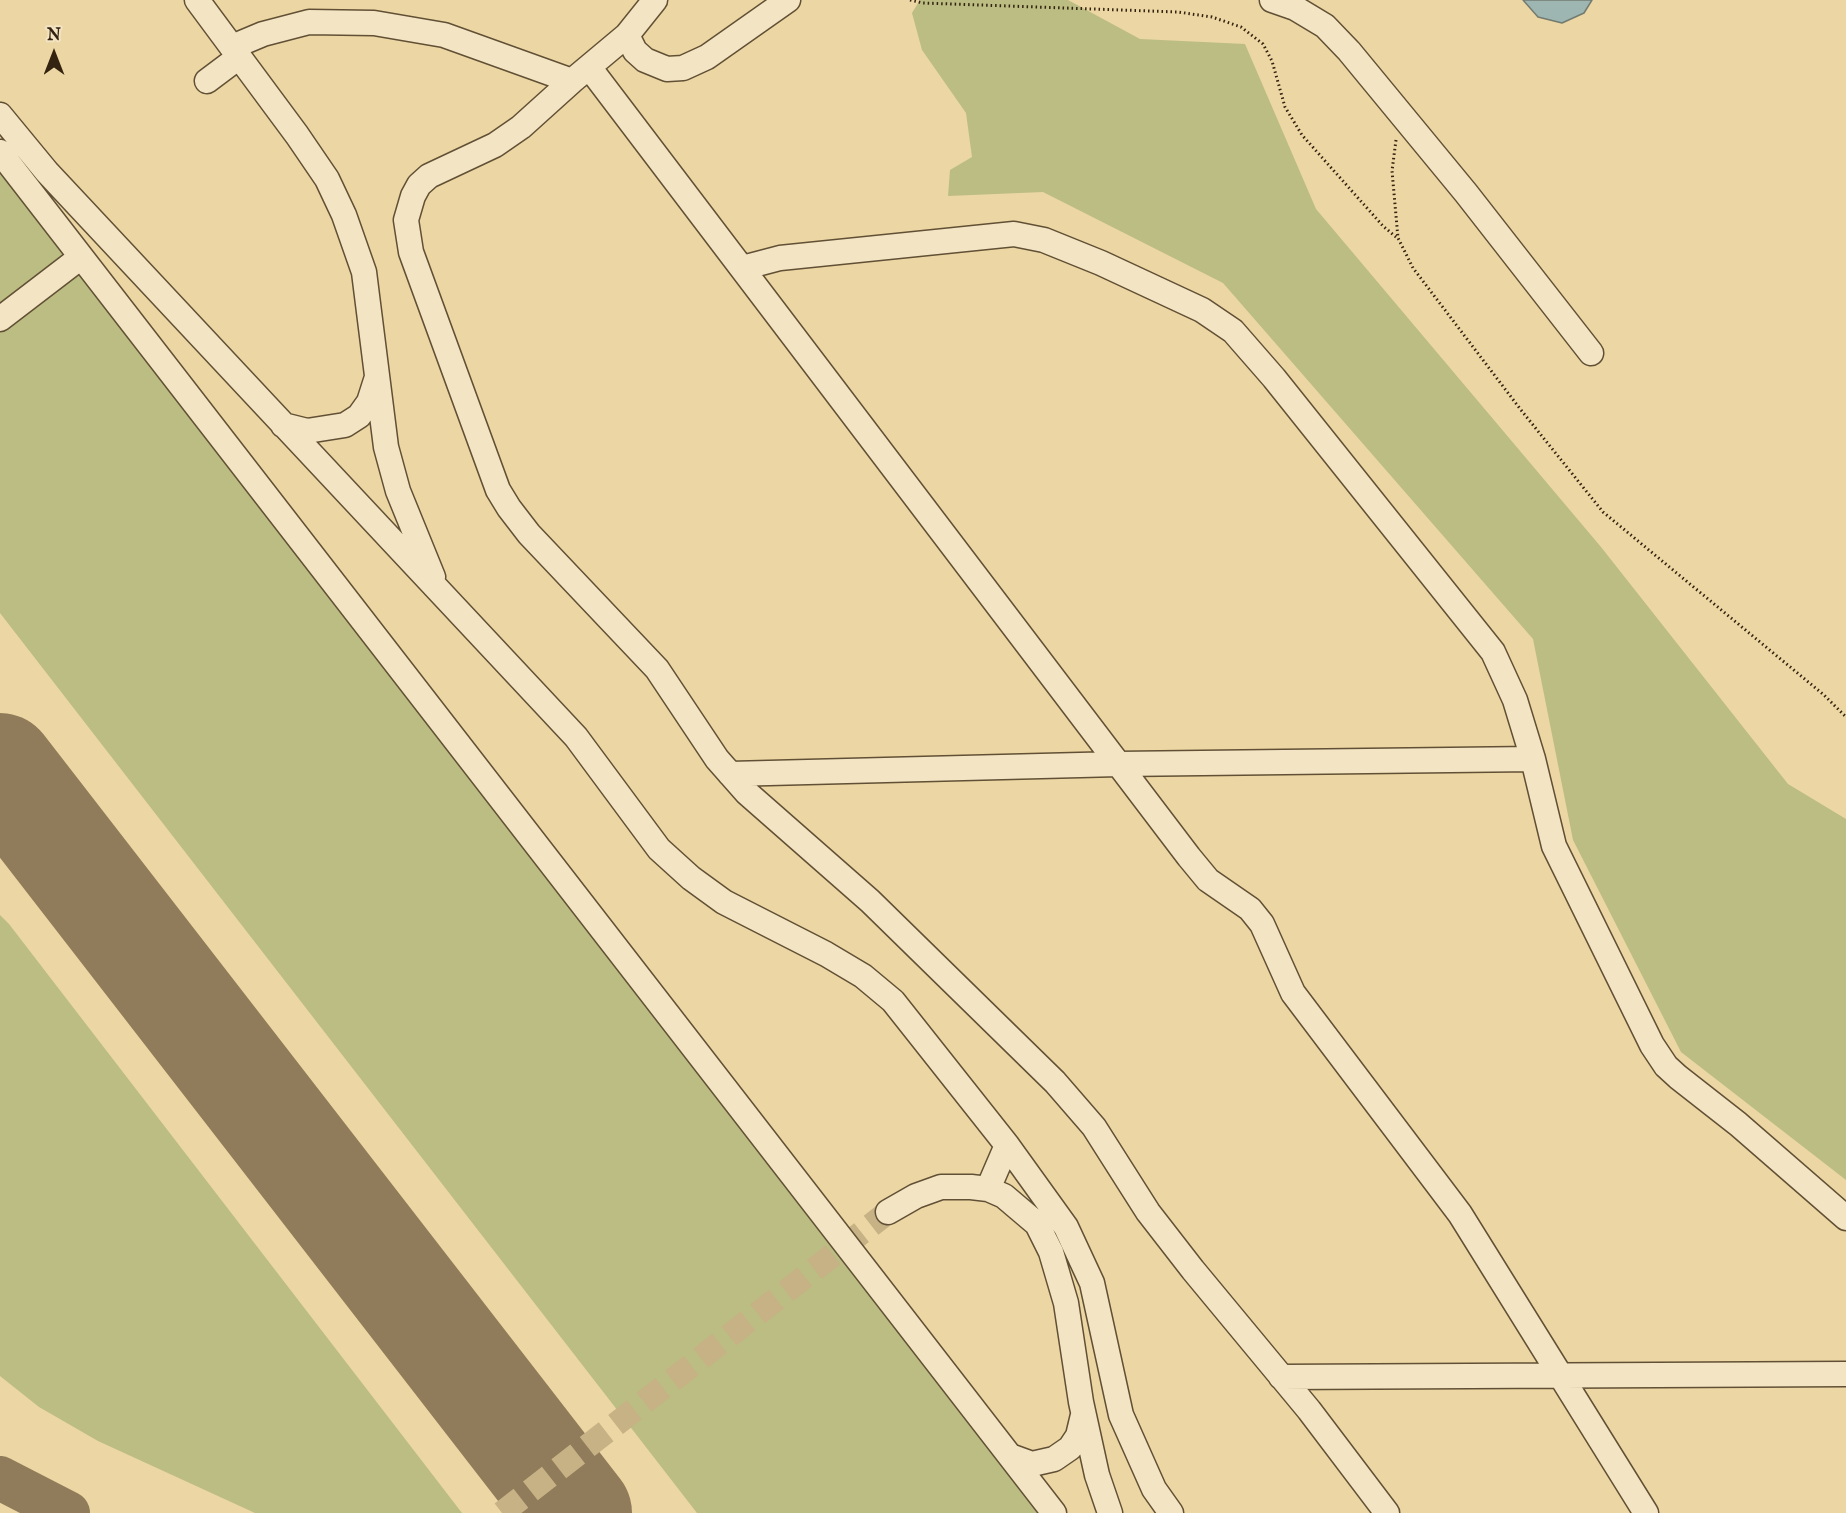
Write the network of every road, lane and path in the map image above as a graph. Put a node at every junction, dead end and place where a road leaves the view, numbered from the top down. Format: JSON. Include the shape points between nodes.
{"nodes":[{"id":1,"x":197,"y":0,"type":"edge"},
{"id":2,"x":655,"y":0,"type":"edge"},
{"id":3,"x":788,"y":0,"type":"edge"},
{"id":4,"x":909,"y":0,"type":"edge"},
{"id":5,"x":1272,"y":0,"type":"edge"},
{"id":6,"x":627,"y":35,"type":"junction"},
{"id":7,"x":236,"y":52,"type":"junction"},
{"id":8,"x":580,"y":74,"type":"junction"},
{"id":9,"x":207,"y":81,"type":"dead end"},
{"id":10,"x":0,"y":115,"type":"edge"},
{"id":11,"x":1402,"y":118,"type":"junction"},
{"id":12,"x":0,"y":152,"type":"edge"},
{"id":13,"x":1398,"y":238,"type":"junction"},
{"id":14,"x":81,"y":257,"type":"junction"},
{"id":15,"x":742,"y":268,"type":"junction"},
{"id":16,"x":0,"y":319,"type":"edge"},
{"id":17,"x":1591,"y":353,"type":"dead end"},
{"id":18,"x":378,"y":374,"type":"junction"},
{"id":19,"x":283,"y":425,"type":"junction"},
{"id":20,"x":438,"y":590,"type":"junction"},
{"id":21,"x":1846,"y":717,"type":"edge"},
{"id":22,"x":1533,"y":759,"type":"junction"},
{"id":23,"x":1119,"y":764,"type":"junction"},
{"id":24,"x":730,"y":774,"type":"junction"},
{"id":25,"x":1007,"y":1145,"type":"junction"},
{"id":26,"x":988,"y":1189,"type":"junction"},
{"id":27,"x":888,"y":1212,"type":"tunnel mouth"},
{"id":28,"x":1846,"y":1218,"type":"edge"},
{"id":29,"x":1846,"y":1374,"type":"edge"},
{"id":30,"x":1560,"y":1375,"type":"junction"},
{"id":31,"x":1281,"y":1377,"type":"junction"},
{"id":32,"x":1083,"y":1414,"type":"junction"},
{"id":33,"x":1010,"y":1456,"type":"junction"},
{"id":34,"x":1054,"y":1513,"type":"edge"},
{"id":35,"x":1110,"y":1513,"type":"edge"},
{"id":36,"x":1171,"y":1513,"type":"edge"},
{"id":37,"x":1387,"y":1513,"type":"edge"},
{"id":38,"x":1646,"y":1513,"type":"edge"}],
"edges":[{"from":1,"to":7,"type":"lane"},
{"from":2,"to":6,"type":"lane"},
{"from":3,"to":6,"type":"lane","via":[[707,57],[683,68],[667,69],[645,60]]},
{"from":4,"to":13,"type":"path","via":[[1178,12],[1212,17],[1241,27],[1263,44],[1285,108],[1302,135]]},
{"from":5,"to":11,"type":"lane","via":[[1325,26]]},
{"from":6,"to":8,"type":"lane"},
{"from":7,"to":8,"type":"lane","via":[[263,34],[309,22],[374,23],[444,35]]},
{"from":7,"to":9,"type":"lane"},
{"from":7,"to":18,"type":"lane","via":[[327,179],[344,214],[364,272]]},
{"from":8,"to":15,"type":"lane"},
{"from":8,"to":24,"type":"lane","via":[[495,145],[441,169],[419,185],[406,220],[411,252],[498,490],[529,534],[657,669]]},
{"from":10,"to":19,"type":"lane","via":[[55,181]]},
{"from":11,"to":13,"type":"path","via":[[1392,171]]},
{"from":11,"to":17,"type":"lane"},
{"from":12,"to":14,"type":"lane"},
{"from":13,"to":21,"type":"path","via":[[1413,268],[1603,512]]},
{"from":14,"to":16,"type":"lane"},
{"from":14,"to":33,"type":"lane"},
{"from":15,"to":22,"type":"lane","via":[[780,258],[1014,234],[1044,240],[1101,263],[1220,320],[1250,348],[1487,642],[1507,680]]},
{"from":15,"to":23,"type":"lane"},
{"from":18,"to":19,"type":"lane","via":[[369,402],[359,416],[345,425],[307,431]]},
{"from":18,"to":20,"type":"lane","via":[[386,447],[398,491]]},
{"from":19,"to":20,"type":"lane"},
{"from":20,"to":25,"type":"lane","via":[[576,737],[659,849],[724,902],[826,954],[863,976],[893,1001]]},
{"from":22,"to":23,"type":"lane"},
{"from":22,"to":28,"type":"lane","via":[[1554,846],[1666,1066]]},
{"from":23,"to":24,"type":"lane"},
{"from":23,"to":30,"type":"lane","via":[[1208,880],[1250,909],[1262,924],[1293,993],[1460,1214]]},
{"from":24,"to":31,"type":"lane","via":[[870,901],[1055,1082],[1094,1127],[1148,1212]]},
{"from":25,"to":26,"type":"lane"},
{"from":25,"to":36,"type":"lane","via":[[1066,1227],[1092,1283],[1121,1415],[1154,1489]]},
{"from":26,"to":27,"type":"lane","via":[[941,1186]]},
{"from":26,"to":32,"type":"lane","via":[[1018,1206],[1037,1224],[1052,1252],[1066,1303]]},
{"from":29,"to":30,"type":"lane"},
{"from":30,"to":31,"type":"lane"},
{"from":30,"to":38,"type":"lane"},
{"from":31,"to":37,"type":"lane"},
{"from":32,"to":33,"type":"lane","via":[[1078,1436],[1070,1448],[1054,1459],[1032,1464]]},
{"from":32,"to":35,"type":"lane"},
{"from":33,"to":34,"type":"lane"}]}
